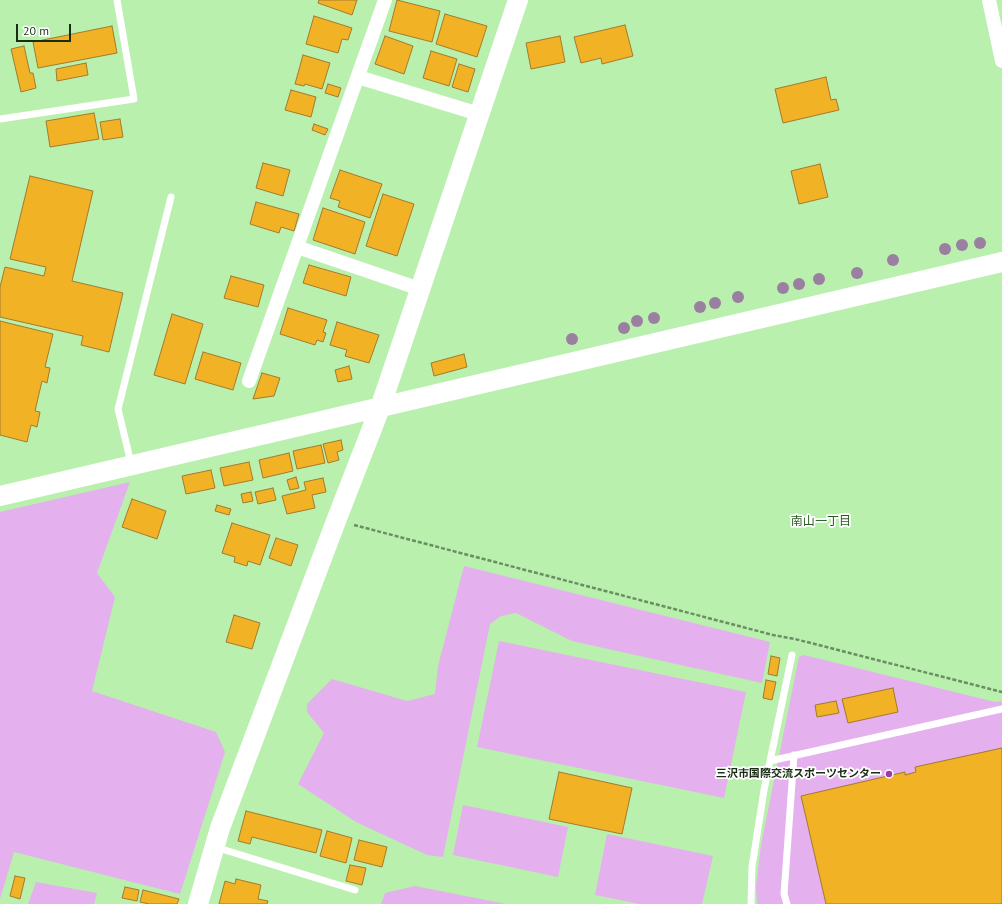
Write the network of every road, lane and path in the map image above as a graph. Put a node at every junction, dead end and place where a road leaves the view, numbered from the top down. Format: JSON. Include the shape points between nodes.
{"nodes":[{"id":1,"x":117,"y":0,"type":"edge"},
{"id":2,"x":385,"y":0,"type":"edge"},
{"id":3,"x":518,"y":0,"type":"edge"},
{"id":4,"x":989,"y":0,"type":"edge"},
{"id":5,"x":1002,"y":62,"type":"edge"},
{"id":6,"x":358,"y":77,"type":"junction"},
{"id":7,"x":479,"y":114,"type":"junction"},
{"id":8,"x":0,"y":119,"type":"edge"},
{"id":9,"x":171,"y":197,"type":"dead end"},
{"id":10,"x":297,"y":248,"type":"junction"},
{"id":11,"x":1002,"y":262,"type":"edge"},
{"id":12,"x":420,"y":289,"type":"junction"},
{"id":13,"x":249,"y":381,"type":"dead end"},
{"id":14,"x":380,"y":408,"type":"junction"},
{"id":15,"x":132,"y":466,"type":"junction"},
{"id":16,"x":0,"y":496,"type":"edge"},
{"id":17,"x":336,"y":521,"type":"junction"},
{"id":18,"x":792,"y":655,"type":"dead end"},
{"id":19,"x":1002,"y":692,"type":"edge"},
{"id":20,"x":1002,"y":708,"type":"edge"},
{"id":21,"x":794,"y":755,"type":"junction"},
{"id":22,"x":770,"y":761,"type":"junction"},
{"id":23,"x":215,"y":847,"type":"junction"},
{"id":24,"x":355,"y":890,"type":"dead end"},
{"id":25,"x":198,"y":904,"type":"edge"},
{"id":26,"x":751,"y":904,"type":"edge"},
{"id":27,"x":787,"y":904,"type":"edge"}],
"edges":[{"from":1,"to":8,"type":"lane","via":[[134,100]]},
{"from":2,"to":6,"type":"street"},
{"from":3,"to":7,"type":"street"},
{"from":4,"to":5,"type":"street"},
{"from":6,"to":7,"type":"street"},
{"from":6,"to":10,"type":"street"},
{"from":7,"to":12,"type":"street"},
{"from":9,"to":15,"type":"lane","via":[[118,409]]},
{"from":10,"to":12,"type":"street"},
{"from":10,"to":13,"type":"street"},
{"from":11,"to":14,"type":"street"},
{"from":12,"to":14,"type":"street"},
{"from":14,"to":15,"type":"street"},
{"from":14,"to":17,"type":"street"},
{"from":15,"to":16,"type":"street"},
{"from":17,"to":19,"type":"path"},
{"from":17,"to":23,"type":"street"},
{"from":18,"to":22,"type":"lane"},
{"from":20,"to":21,"type":"lane"},
{"from":21,"to":22,"type":"lane"},
{"from":21,"to":27,"type":"lane","via":[[784,894]]},
{"from":22,"to":26,"type":"lane","via":[[752,867]]},
{"from":23,"to":24,"type":"lane"},
{"from":23,"to":25,"type":"street"}]}
